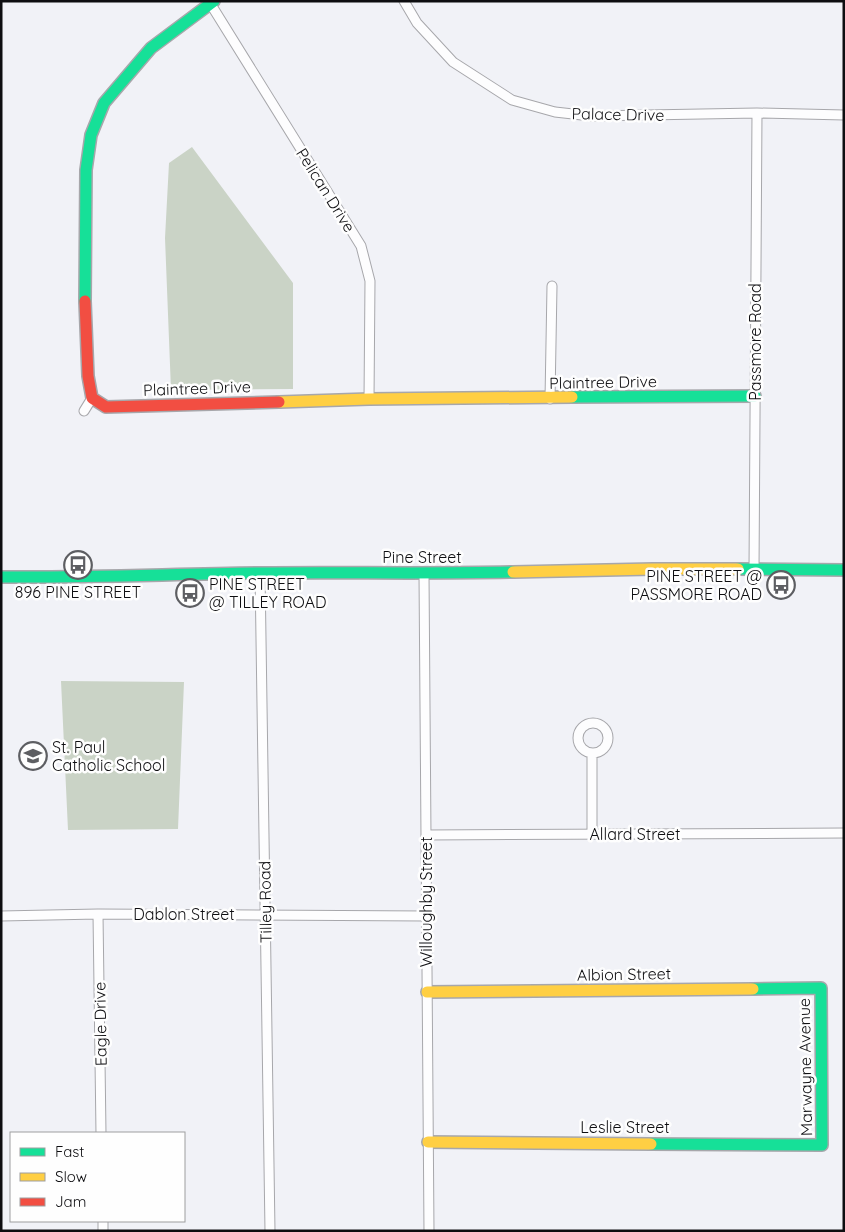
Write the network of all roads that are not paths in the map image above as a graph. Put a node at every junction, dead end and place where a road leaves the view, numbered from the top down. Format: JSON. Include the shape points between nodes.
{"nodes":[{"id":1,"x":404,"y":1,"type":"edge"},
{"id":2,"x":212,"y":2,"type":"edge"},
{"id":3,"x":756,"y":113,"type":"junction"},
{"id":4,"x":844,"y":114,"type":"edge"},
{"id":5,"x":552,"y":286,"type":"dead end"},
{"id":6,"x":755,"y":396,"type":"junction"},
{"id":7,"x":92,"y":398,"type":"junction"},
{"id":8,"x":550,"y":398,"type":"junction"},
{"id":9,"x":369,"y":399,"type":"junction"},
{"id":10,"x":84,"y":411,"type":"dead end"},
{"id":11,"x":844,"y":570,"type":"edge"},
{"id":12,"x":754,"y":571,"type":"junction"},
{"id":13,"x":260,"y":573,"type":"junction"},
{"id":14,"x":424,"y":574,"type":"junction"},
{"id":15,"x":1,"y":576,"type":"edge"},
{"id":16,"x":592,"y":754,"type":"dead end"},
{"id":17,"x":844,"y":833,"type":"edge"},
{"id":18,"x":592,"y":834,"type":"junction"},
{"id":19,"x":426,"y":835,"type":"junction"},
{"id":20,"x":98,"y":914,"type":"junction"},
{"id":21,"x":265,"y":915,"type":"junction"},
{"id":22,"x":1,"y":916,"type":"edge"},
{"id":23,"x":426,"y":916,"type":"junction"},
{"id":24,"x":821,"y":988,"type":"joint"},
{"id":25,"x":427,"y":992,"type":"junction"},
{"id":26,"x":101,"y":1132,"type":"edge"},
{"id":27,"x":428,"y":1142,"type":"junction"},
{"id":28,"x":822,"y":1145,"type":"joint"},
{"id":29,"x":270,"y":1231,"type":"edge"},
{"id":30,"x":429,"y":1231,"type":"edge"}],
"edges":[{"from":1,"to":3,"type":"street","name":"Palace Drive","via":[[416,23],[453,62],[512,100],[555,112],[591,116]]},
{"from":2,"to":7,"type":"street","via":[[151,48],[104,103],[91,136],[86,170],[85,316]]},
{"from":2,"to":9,"type":"street","name":"Pelican Drive","via":[[361,246],[370,281]]},
{"from":3,"to":4,"type":"street","name":"Palace Drive"},
{"from":3,"to":6,"type":"street","name":"Passmore Road"},
{"from":5,"to":8,"type":"street"},
{"from":6,"to":8,"type":"street","name":"Plaintree Drive"},
{"from":6,"to":12,"type":"street","name":"Passmore Road"},
{"from":7,"to":9,"type":"street","name":"Plaintree Drive","via":[[106,407]]},
{"from":7,"to":10,"type":"street"},
{"from":8,"to":9,"type":"street","name":"Plaintree Drive"},
{"from":11,"to":12,"type":"street","name":"Pine Street"},
{"from":12,"to":14,"type":"street","name":"Pine Street"},
{"from":13,"to":14,"type":"street","name":"Pine Street"},
{"from":13,"to":15,"type":"street","name":"Pine Street","via":[[81,578]]},
{"from":13,"to":21,"type":"street","name":"Tilley Road"},
{"from":14,"to":19,"type":"street","name":"Willoughby Street"},
{"from":16,"to":18,"type":"street"},
{"from":17,"to":18,"type":"street","name":"Allard Street"},
{"from":18,"to":19,"type":"street","name":"Allard Street"},
{"from":19,"to":23,"type":"street","name":"Willoughby Street"},
{"from":20,"to":21,"type":"street","name":"Dablon Street"},
{"from":20,"to":22,"type":"street","name":"Dablon Street"},
{"from":20,"to":26,"type":"street","name":"Eagle Drive"},
{"from":21,"to":23,"type":"street","name":"Dablon Street"},
{"from":21,"to":29,"type":"street","name":"Tilley Road"},
{"from":23,"to":25,"type":"street","name":"Willoughby Street"},
{"from":24,"to":25,"type":"street","name":"Albion Street"},
{"from":24,"to":28,"type":"street","name":"Marwayne Avenue"},
{"from":25,"to":27,"type":"street","name":"Willoughby Street"},
{"from":27,"to":28,"type":"street","name":"Leslie Street"},
{"from":27,"to":30,"type":"street","name":"Willoughby Street"}]}
